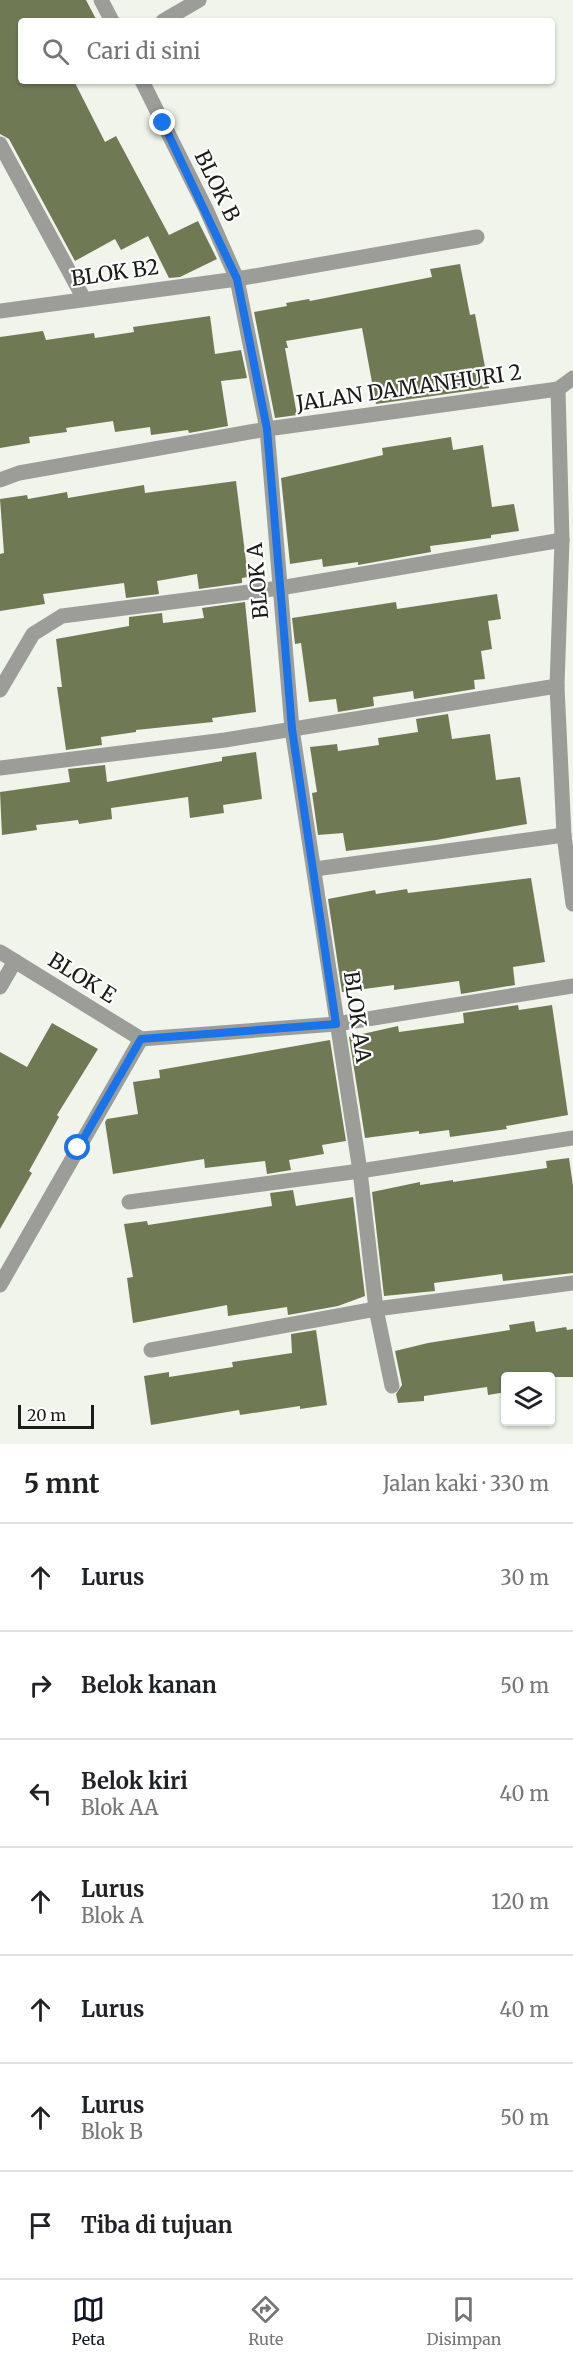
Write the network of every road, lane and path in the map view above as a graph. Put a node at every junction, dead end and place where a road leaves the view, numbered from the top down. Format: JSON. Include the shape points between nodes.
{"nodes":[{"id":1,"x":101,"y":0,"type":"edge"},
{"id":2,"x":199,"y":0,"type":"edge"},
{"id":3,"x":110,"y":18,"type":"edge"},
{"id":4,"x":168,"y":18,"type":"edge"},
{"id":5,"x":144,"y":84,"type":"edge"},
{"id":6,"x":0,"y":144,"type":"edge"},
{"id":7,"x":477,"y":237,"type":"dead end"},
{"id":8,"x":237,"y":279,"type":"junction"},
{"id":9,"x":83,"y":297,"type":"junction"},
{"id":10,"x":0,"y":311,"type":"edge"},
{"id":11,"x":573,"y":378,"type":"edge"},
{"id":12,"x":558,"y":389,"type":"junction"},
{"id":13,"x":267,"y":429,"type":"junction"},
{"id":14,"x":0,"y":480,"type":"edge"},
{"id":15,"x":562,"y":540,"type":"junction"},
{"id":16,"x":280,"y":588,"type":"junction"},
{"id":17,"x":557,"y":686,"type":"junction"},
{"id":18,"x":0,"y":690,"type":"edge"},
{"id":19,"x":292,"y":729,"type":"junction"},
{"id":20,"x":0,"y":768,"type":"edge"},
{"id":21,"x":564,"y":835,"type":"junction"},
{"id":22,"x":315,"y":869,"type":"junction"},
{"id":23,"x":573,"y":904,"type":"edge"},
{"id":24,"x":0,"y":952,"type":"edge"},
{"id":25,"x":15,"y":961,"type":"junction"},
{"id":26,"x":573,"y":986,"type":"edge"},
{"id":27,"x":0,"y":987,"type":"edge"},
{"id":28,"x":336,"y":1024,"type":"junction"},
{"id":29,"x":141,"y":1039,"type":"junction"},
{"id":30,"x":573,"y":1138,"type":"edge"},
{"id":31,"x":360,"y":1171,"type":"junction"},
{"id":32,"x":129,"y":1202,"type":"dead end"},
{"id":33,"x":573,"y":1283,"type":"edge"},
{"id":34,"x":0,"y":1286,"type":"edge"},
{"id":35,"x":376,"y":1309,"type":"junction"},
{"id":36,"x":151,"y":1350,"type":"dead end"},
{"id":37,"x":392,"y":1386,"type":"dead end"}],
"edges":[{"from":1,"to":3,"type":"street"},
{"from":2,"to":4,"type":"street"},
{"from":5,"to":8,"type":"street","name":"BLOK B"},
{"from":6,"to":9,"type":"street"},
{"from":7,"to":8,"type":"street","name":"BLOK B2"},
{"from":8,"to":9,"type":"street","name":"BLOK B2"},
{"from":8,"to":13,"type":"street","name":"BLOK B"},
{"from":9,"to":10,"type":"street","name":"BLOK B2"},
{"from":11,"to":12,"type":"street","name":"JALAN DAMANHURI 2"},
{"from":12,"to":13,"type":"street","name":"JALAN DAMANHURI 2"},
{"from":12,"to":15,"type":"street"},
{"from":13,"to":14,"type":"street","name":"JALAN DAMANHURI 2","via":[[20,473]]},
{"from":13,"to":16,"type":"street","name":"BLOK A"},
{"from":15,"to":16,"type":"street"},
{"from":15,"to":17,"type":"street"},
{"from":16,"to":18,"type":"street","via":[[62,616],[33,634]]},
{"from":16,"to":19,"type":"street","name":"BLOK A"},
{"from":17,"to":19,"type":"street"},
{"from":17,"to":21,"type":"street"},
{"from":19,"to":20,"type":"street"},
{"from":19,"to":22,"type":"street","name":"BLOK A"},
{"from":21,"to":22,"type":"street"},
{"from":21,"to":23,"type":"street"},
{"from":22,"to":28,"type":"street","name":"BLOK AA"},
{"from":24,"to":25,"type":"street","name":"BLOK E"},
{"from":25,"to":27,"type":"street"},
{"from":25,"to":29,"type":"street","name":"BLOK E"},
{"from":26,"to":28,"type":"street"},
{"from":28,"to":29,"type":"street"},
{"from":28,"to":31,"type":"street","name":"BLOK AA"},
{"from":29,"to":34,"type":"street"},
{"from":30,"to":31,"type":"street"},
{"from":31,"to":32,"type":"street"},
{"from":31,"to":35,"type":"street","name":"BLOK AA"},
{"from":33,"to":35,"type":"street"},
{"from":35,"to":36,"type":"street"},
{"from":35,"to":37,"type":"street","name":"BLOK AA"}]}
